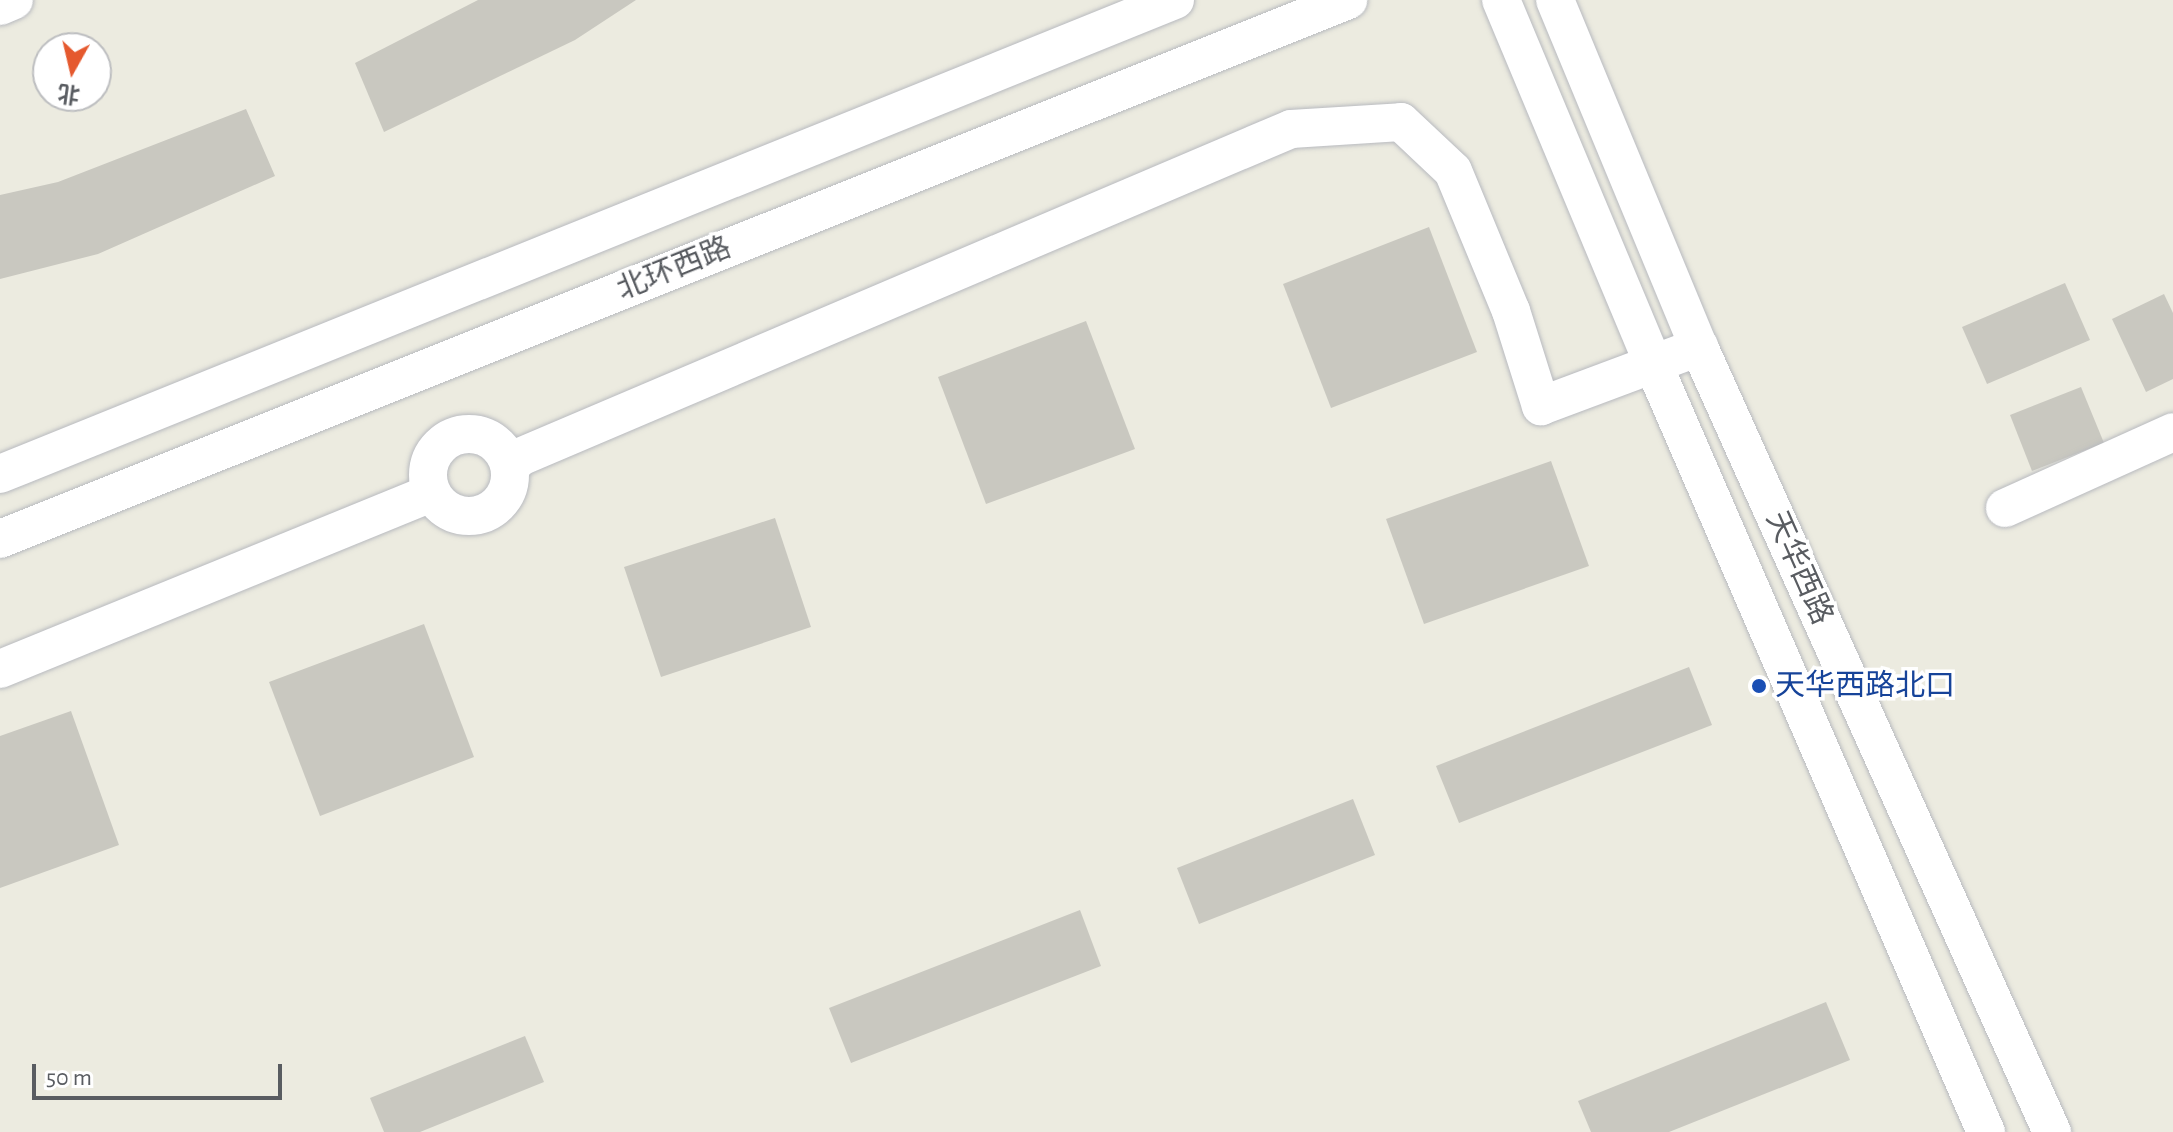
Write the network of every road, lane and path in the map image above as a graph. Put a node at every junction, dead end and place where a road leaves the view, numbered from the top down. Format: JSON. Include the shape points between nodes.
{"nodes":[{"id":1,"x":14,"y":0,"type":"edge"},
{"id":2,"x":1175,"y":0,"type":"edge"},
{"id":3,"x":1348,"y":0,"type":"edge"},
{"id":4,"x":1501,"y":0,"type":"edge"},
{"id":5,"x":1555,"y":0,"type":"edge"},
{"id":6,"x":0,"y":6,"type":"edge"},
{"id":7,"x":1699,"y":347,"type":"junction"},
{"id":8,"x":1654,"y":366,"type":"junction"},
{"id":9,"x":2173,"y":432,"type":"edge"},
{"id":10,"x":510,"y":467,"type":"junction"},
{"id":11,"x":0,"y":474,"type":"edge"},
{"id":12,"x":431,"y":493,"type":"junction"},
{"id":13,"x":2005,"y":508,"type":"dead end"},
{"id":14,"x":0,"y":539,"type":"edge"},
{"id":15,"x":0,"y":669,"type":"edge"},
{"id":16,"x":1986,"y":1132,"type":"edge"},
{"id":17,"x":2052,"y":1132,"type":"edge"}],
"edges":[{"from":1,"to":6,"type":"street"},
{"from":2,"to":11,"type":"street","name":"北环西路"},
{"from":3,"to":14,"type":"street","name":"北环西路"},
{"from":4,"to":8,"type":"street","name":"天华西路"},
{"from":5,"to":7,"type":"street","name":"天华西路"},
{"from":7,"to":8,"type":"street"},
{"from":7,"to":17,"type":"street","name":"天华西路"},
{"from":8,"to":10,"type":"street","via":[[1541,406],[1511,311],[1453,171],[1401,122],[1291,129],[520,457]]},
{"from":8,"to":16,"type":"street","name":"天华西路"},
{"from":9,"to":13,"type":"street"},
{"from":10,"to":12,"type":"street","via":[[508,491],[493,509],[470,517],[447,511]]},
{"from":10,"to":12,"type":"street","via":[[500,446],[479,434],[456,435],[436,448],[431,459]]},
{"from":12,"to":15,"type":"street"}]}
